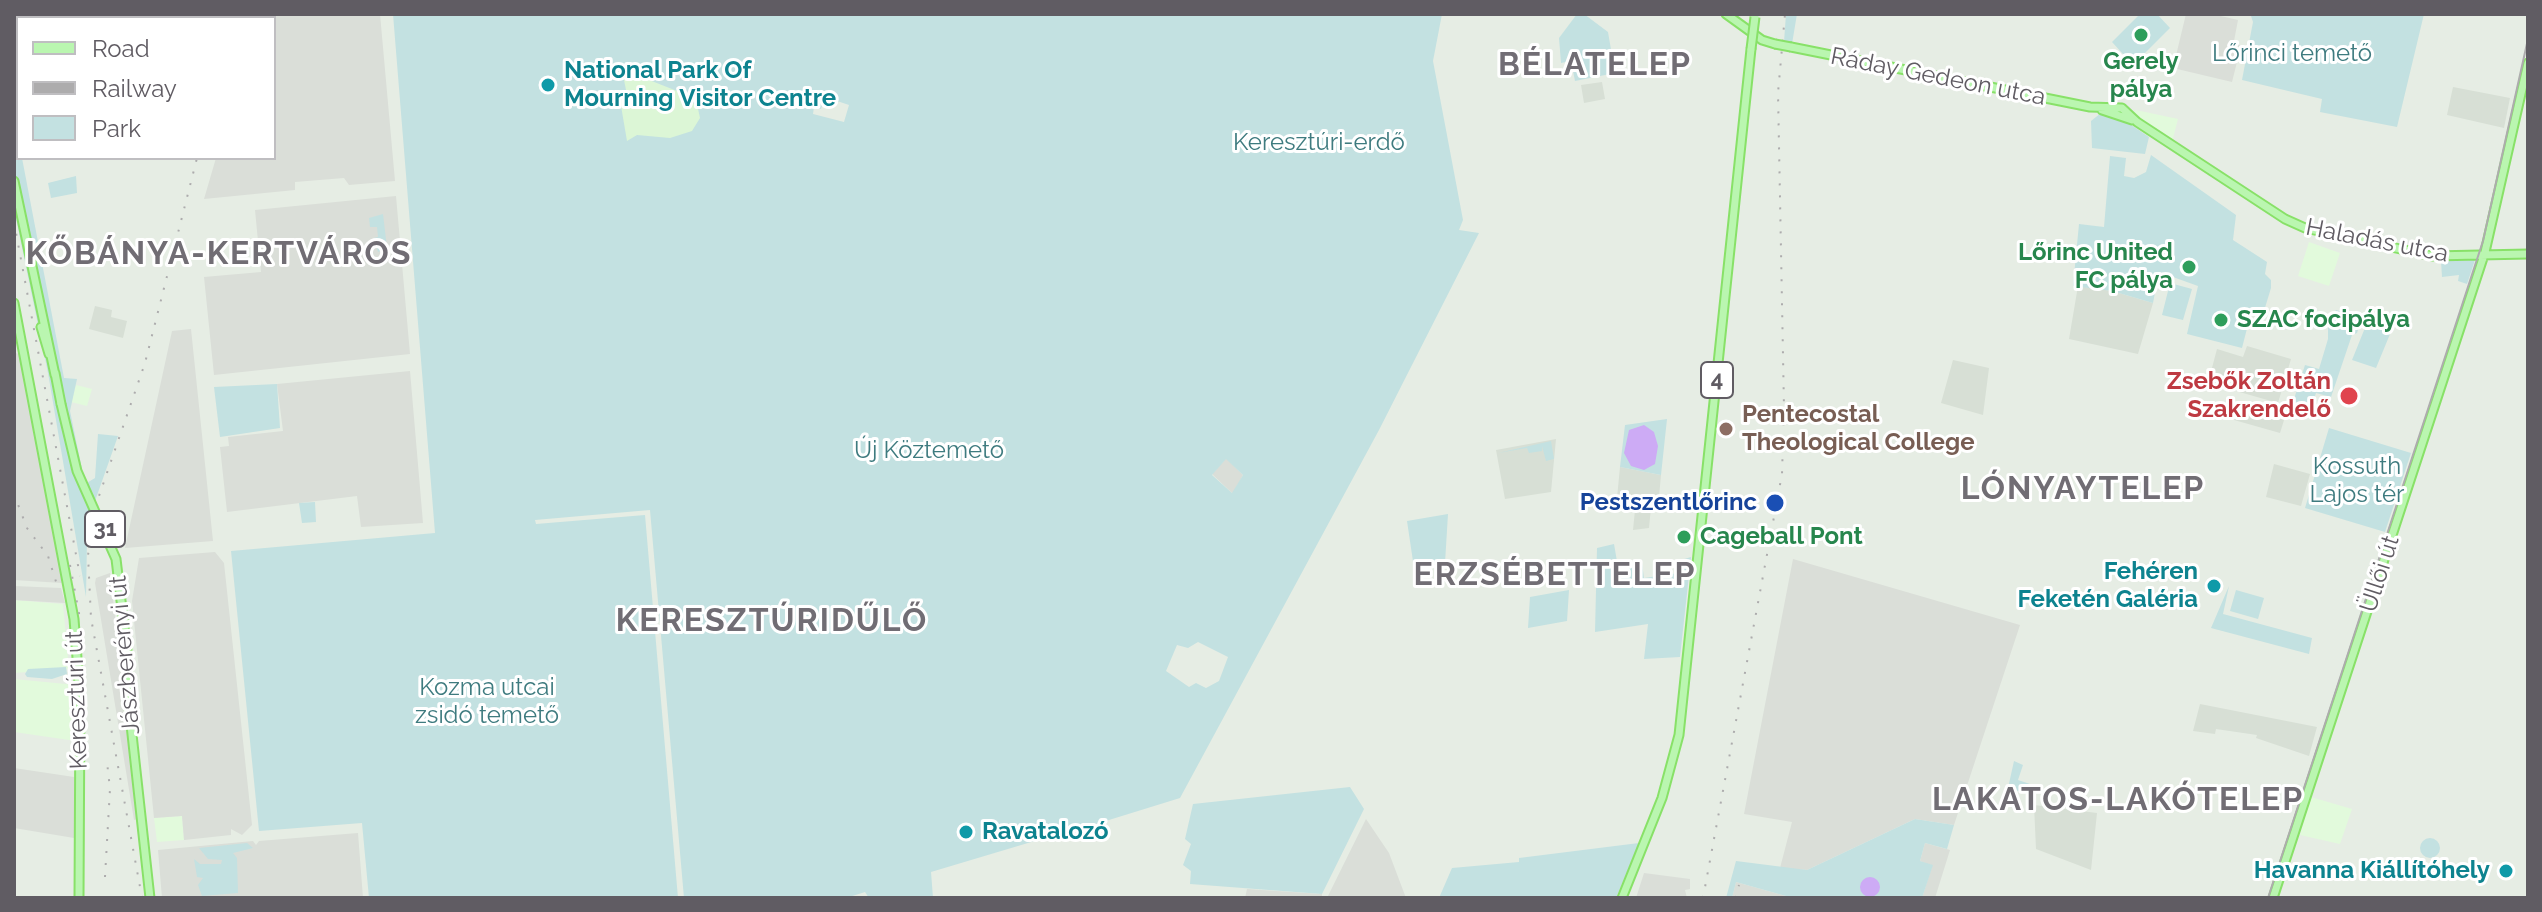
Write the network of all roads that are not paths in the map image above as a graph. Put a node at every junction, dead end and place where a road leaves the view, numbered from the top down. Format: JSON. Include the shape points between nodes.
{"nodes":[{"id":1,"x":1726,"y":14,"type":"edge"},
{"id":2,"x":1756,"y":15,"type":"edge"},
{"id":3,"x":2528,"y":63,"type":"edge"},
{"id":4,"x":2097,"y":108,"type":"junction"},
{"id":5,"x":2133,"y":108,"type":"dead end"},
{"id":6,"x":2135,"y":121,"type":"junction"},
{"id":7,"x":14,"y":181,"type":"edge"},
{"id":8,"x":2528,"y":254,"type":"edge"},
{"id":9,"x":2483,"y":256,"type":"junction"},
{"id":10,"x":14,"y":303,"type":"edge"},
{"id":11,"x":41,"y":435,"type":"junction"},
{"id":12,"x":54,"y":504,"type":"junction"},
{"id":13,"x":79,"y":898,"type":"edge"},
{"id":14,"x":150,"y":898,"type":"edge"},
{"id":15,"x":1622,"y":898,"type":"edge"},
{"id":16,"x":2273,"y":898,"type":"edge"}],
"edges":[{"from":1,"to":4,"type":"main road","name":"Ráday Gedeon utca","bridge":true,"via":[[1775,44]]},
{"from":2,"to":15,"type":"main road","number":"4","bridge":true,"via":[[1679,735],[1662,798]]},
{"from":3,"to":9,"type":"main road","name":"Üllői út"},
{"from":4,"to":6,"type":"main road"},
{"from":4,"to":6,"type":"main road","name":"Ráday Gedeon utca","via":[[2122,108]]},
{"from":5,"to":6,"type":"main road"},
{"from":6,"to":9,"type":"main road","name":"Haladás utca","via":[[2299,226],[2428,256]]},
{"from":7,"to":14,"type":"main road","name":"Jászberényi út","number":"31","bridge":true,"via":[[44,342],[74,462],[116,559]]},
{"from":8,"to":9,"type":"main road","name":"Haladás utca"},
{"from":9,"to":16,"type":"main road","name":"Üllői út"},
{"from":10,"to":11,"type":"main road","name":"Keresztúri út"},
{"from":11,"to":12,"type":"main road","name":"Keresztúri út"},
{"from":11,"to":12,"type":"main road","name":"Keresztúri út"},
{"from":12,"to":13,"type":"main road","name":"Keresztúri út","via":[[78,661]]}]}
